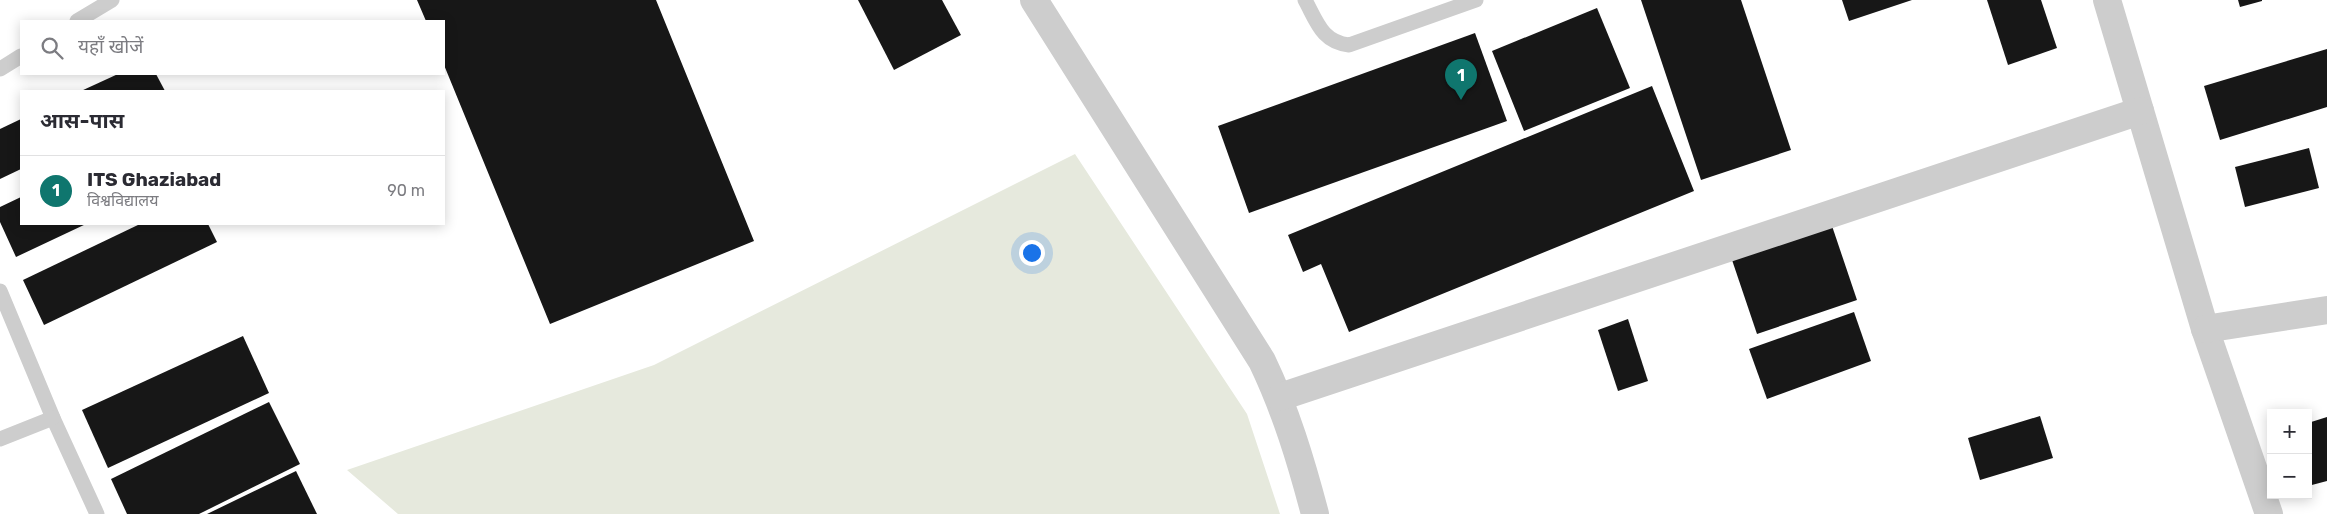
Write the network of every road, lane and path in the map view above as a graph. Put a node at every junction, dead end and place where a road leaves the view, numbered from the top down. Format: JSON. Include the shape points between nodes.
{"nodes":[{"id":1,"x":112,"y":0,"type":"edge"},
{"id":2,"x":1034,"y":0,"type":"edge"},
{"id":3,"x":1305,"y":0,"type":"edge"},
{"id":4,"x":1476,"y":0,"type":"edge"},
{"id":5,"x":2108,"y":0,"type":"edge"},
{"id":6,"x":79,"y":20,"type":"edge"},
{"id":7,"x":20,"y":57,"type":"edge"},
{"id":8,"x":0,"y":68,"type":"edge"},
{"id":9,"x":2140,"y":111,"type":"junction"},
{"id":10,"x":0,"y":291,"type":"edge"},
{"id":11,"x":2327,"y":310,"type":"edge"},
{"id":12,"x":2205,"y":329,"type":"junction"},
{"id":13,"x":1280,"y":397,"type":"junction"},
{"id":14,"x":53,"y":418,"type":"junction"},
{"id":15,"x":0,"y":440,"type":"edge"},
{"id":16,"x":97,"y":514,"type":"edge"},
{"id":17,"x":1315,"y":514,"type":"edge"},
{"id":18,"x":2270,"y":514,"type":"edge"}],
"edges":[{"from":1,"to":6,"type":"lane"},
{"from":2,"to":13,"type":"street","via":[[1262,361]]},
{"from":3,"to":4,"type":"lane","via":[[1326,36],[1335,43],[1349,45]]},
{"from":5,"to":9,"type":"street"},
{"from":7,"to":8,"type":"lane"},
{"from":9,"to":12,"type":"street"},
{"from":9,"to":13,"type":"street"},
{"from":10,"to":14,"type":"lane"},
{"from":11,"to":12,"type":"street"},
{"from":12,"to":18,"type":"street"},
{"from":13,"to":17,"type":"street","via":[[1295,438]]},
{"from":14,"to":15,"type":"lane"},
{"from":14,"to":16,"type":"lane"}]}
